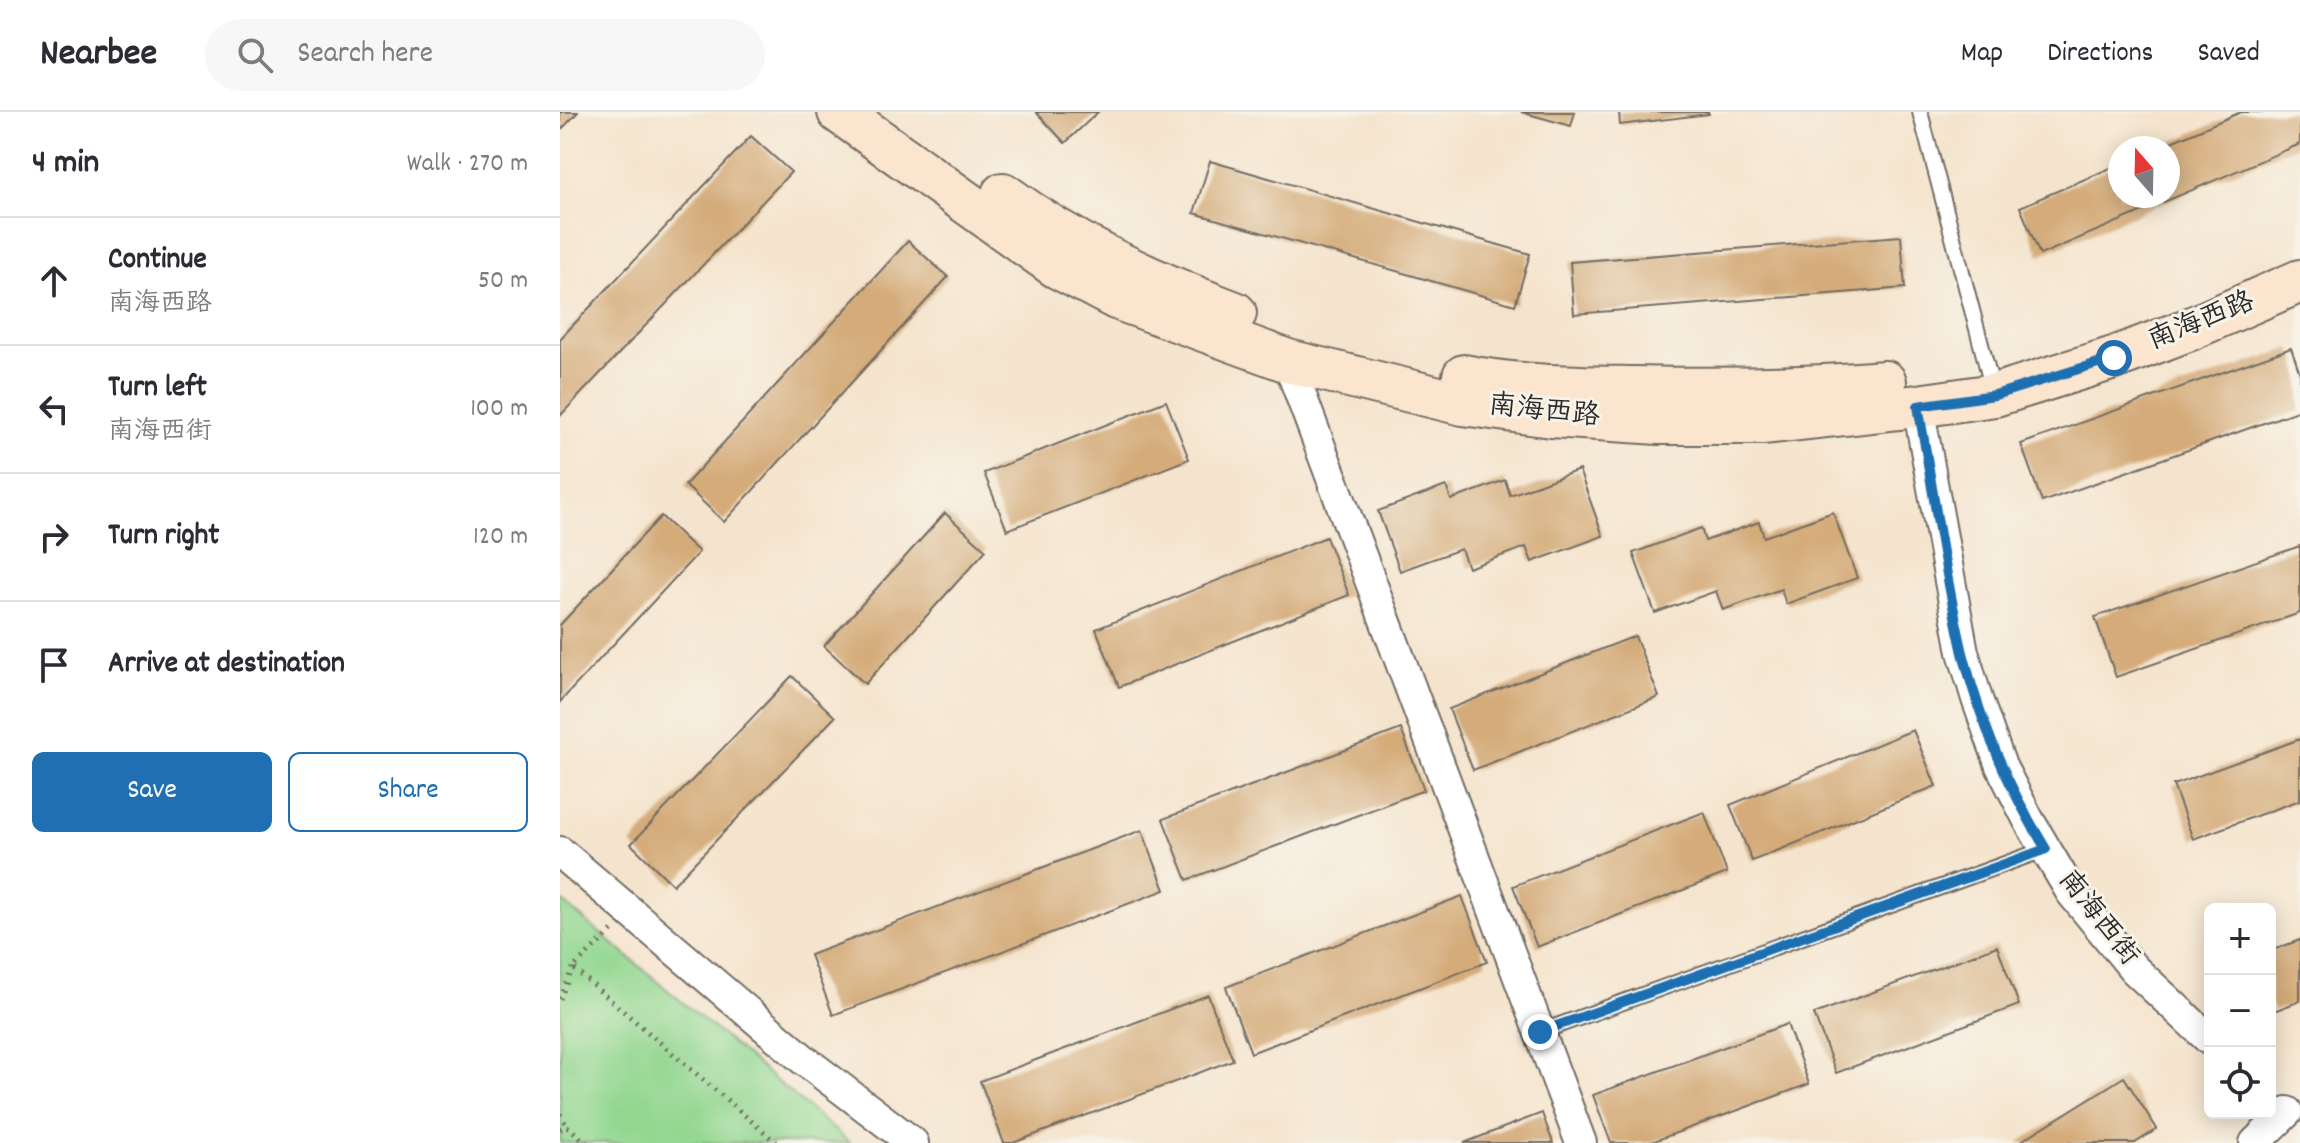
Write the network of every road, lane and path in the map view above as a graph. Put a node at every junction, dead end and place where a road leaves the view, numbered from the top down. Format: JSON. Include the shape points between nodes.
{"nodes":[{"id":1,"x":839,"y":112,"type":"edge"},
{"id":2,"x":890,"y":112,"type":"edge"},
{"id":3,"x":1920,"y":112,"type":"edge"},
{"id":4,"x":2300,"y":255,"type":"edge"},
{"id":5,"x":2300,"y":281,"type":"edge"},
{"id":6,"x":1288,"y":361,"type":"junction"},
{"id":7,"x":1992,"y":383,"type":"junction"},
{"id":8,"x":1918,"y":406,"type":"junction"},
{"id":9,"x":2046,"y":849,"type":"junction"},
{"id":10,"x":560,"y":852,"type":"edge"},
{"id":11,"x":631,"y":913,"type":"junction"},
{"id":12,"x":573,"y":968,"type":"junction"},
{"id":13,"x":560,"y":999,"type":"edge"},
{"id":14,"x":1540,"y":1032,"type":"junction"},
{"id":15,"x":2204,"y":1034,"type":"edge"},
{"id":16,"x":2286,"y":1110,"type":"edge"},
{"id":17,"x":560,"y":1114,"type":"edge"},
{"id":18,"x":563,"y":1128,"type":"edge"},
{"id":19,"x":587,"y":1143,"type":"edge"},
{"id":20,"x":777,"y":1143,"type":"edge"},
{"id":21,"x":913,"y":1143,"type":"edge"},
{"id":22,"x":1581,"y":1143,"type":"edge"},
{"id":23,"x":2255,"y":1143,"type":"edge"}],
"edges":[{"from":1,"to":6,"type":"street","name":"南海西路","via":[[1057,267],[1116,298]]},
{"from":2,"to":7,"type":"street","name":"南海西路","via":[[1032,216],[1122,266],[1362,356],[1477,378],[1590,388]]},
{"from":3,"to":7,"type":"lane"},
{"from":4,"to":7,"type":"street","name":"南海西路","via":[[2143,322],[2015,365]]},
{"from":5,"to":7,"type":"street","name":"南海西路","via":[[2114,358]]},
{"from":6,"to":8,"type":"street","name":"南海西路","via":[[1463,404],[1552,416],[1764,423]]},
{"from":6,"to":14,"type":"street"},
{"from":7,"to":8,"type":"street","name":"南海西路"},
{"from":8,"to":9,"type":"street","name":"南海西街","via":[[1963,652],[2001,766]]},
{"from":9,"to":14,"type":"lane"},
{"from":9,"to":15,"type":"street","name":"南海西街","via":[[2071,892],[2134,969]]},
{"from":10,"to":11,"type":"street"},
{"from":11,"to":12,"type":"path"},
{"from":11,"to":21,"type":"street","via":[[804,1060]]},
{"from":12,"to":13,"type":"path"},
{"from":12,"to":20,"type":"path"},
{"from":14,"to":22,"type":"street"},
{"from":16,"to":23,"type":"street"},
{"from":17,"to":18,"type":"path"},
{"from":18,"to":19,"type":"path"}]}
